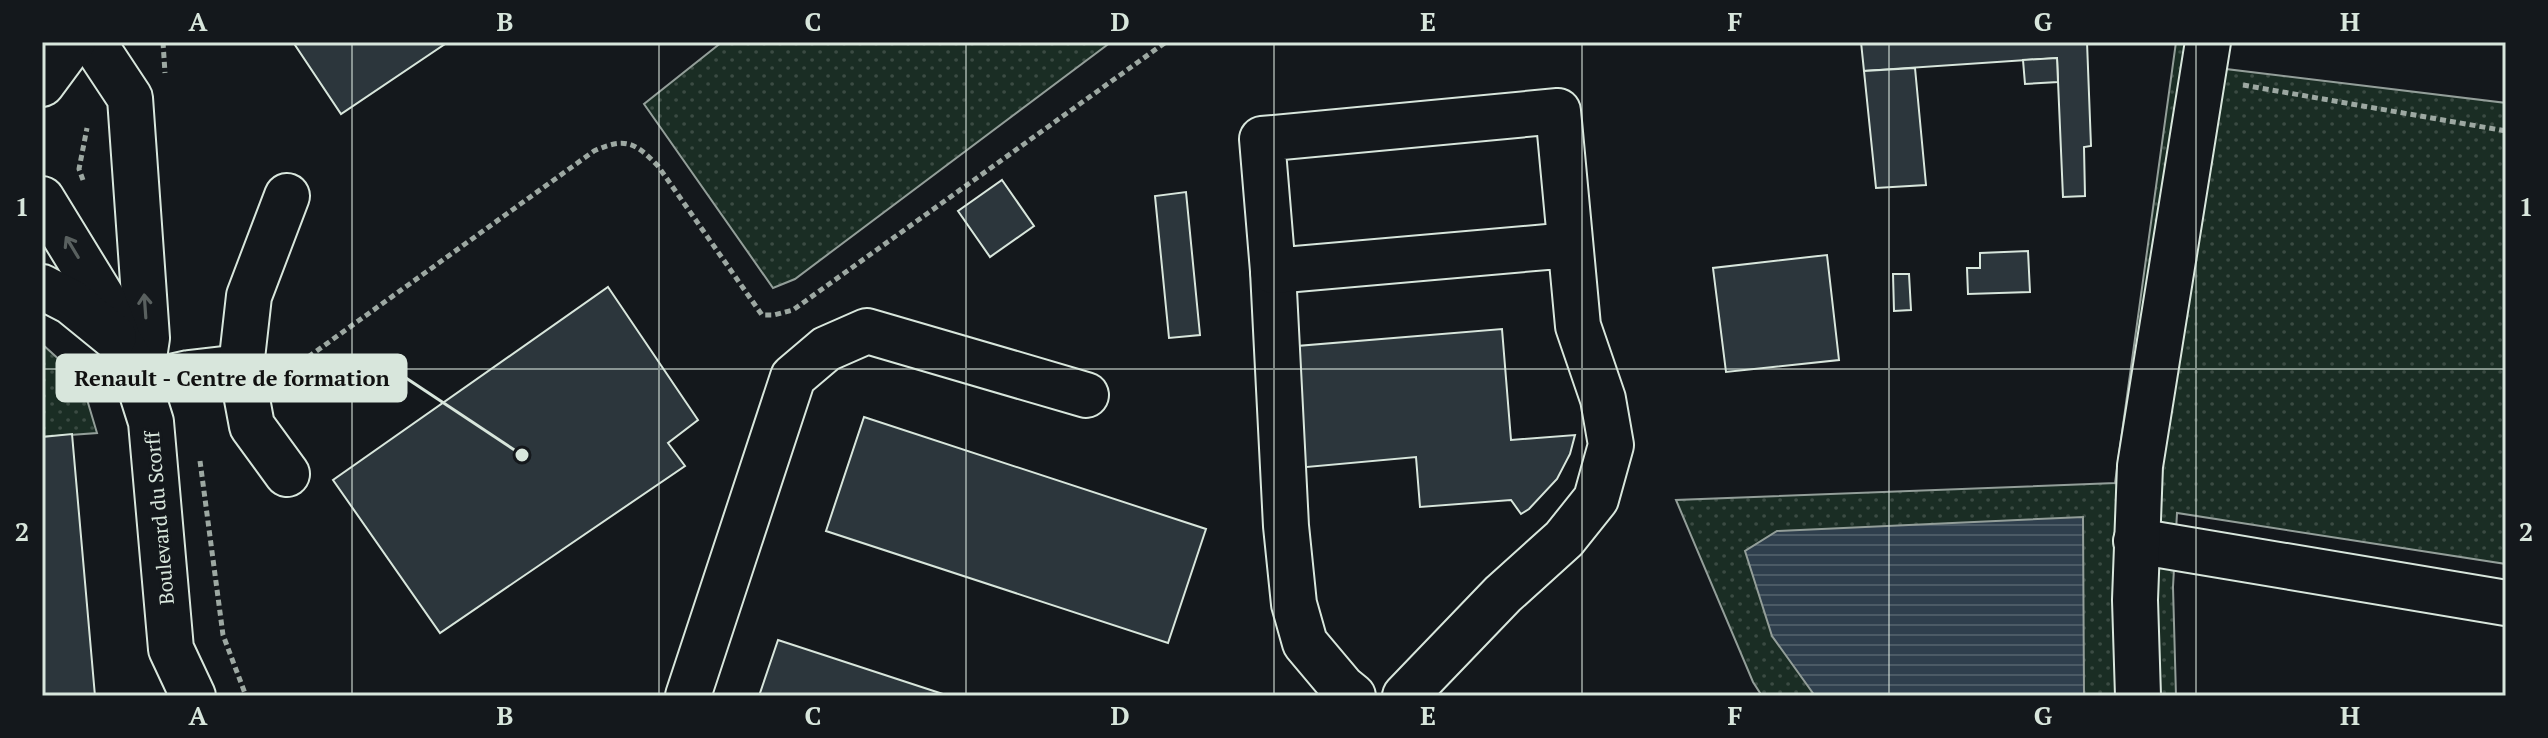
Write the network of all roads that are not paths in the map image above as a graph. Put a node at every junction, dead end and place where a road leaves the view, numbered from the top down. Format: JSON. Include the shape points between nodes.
{"nodes":[{"id":1,"x":73,"y":42,"type":"edge"},
{"id":2,"x":93,"y":42,"type":"edge"},
{"id":3,"x":2205,"y":60,"type":"edge"},
{"id":4,"x":42,"y":84,"type":"edge"},
{"id":5,"x":287,"y":196,"type":"dead end"},
{"id":6,"x":42,"y":199,"type":"edge"},
{"id":7,"x":1570,"y":245,"type":"junction"},
{"id":8,"x":1273,"y":271,"type":"junction"},
{"id":9,"x":42,"y":287,"type":"edge"},
{"id":10,"x":119,"y":341,"type":"junction"},
{"id":11,"x":241,"y":367,"type":"junction"},
{"id":12,"x":140,"y":384,"type":"junction"},
{"id":13,"x":1086,"y":395,"type":"dead end"},
{"id":14,"x":287,"y":474,"type":"dead end"},
{"id":15,"x":2136,"y":541,"type":"junction"},
{"id":16,"x":2506,"y":603,"type":"edge"},
{"id":17,"x":193,"y":696,"type":"edge"},
{"id":18,"x":688,"y":696,"type":"edge"},
{"id":19,"x":1353,"y":696,"type":"edge"},
{"id":20,"x":1405,"y":696,"type":"edge"},
{"id":21,"x":2138,"y":696,"type":"edge"}],
"edges":[{"from":1,"to":4,"type":"street"},
{"from":12,"to":2,"type":"street","one_way":true,"via":[[147,338],[130,98]]},
{"from":3,"to":15,"type":"street","via":[[2140,466]]},
{"from":5,"to":11,"type":"street","via":[[249,296]]},
{"from":10,"to":6,"type":"street","name":"Boulevard du Scorff","one_way":true,"via":[[102,297]]},
{"from":7,"to":8,"type":"street"},
{"from":7,"to":8,"type":"street","via":[[1558,111],[1262,139]]},
{"from":7,"to":20,"type":"street","via":[[1578,326],[1603,399],[1611,445],[1596,499],[1564,539]]},
{"from":8,"to":19,"type":"street","via":[[1294,604],[1305,643]]},
{"from":9,"to":10,"type":"street","name":"Boulevard du Scorff","via":[[71,302]]},
{"from":10,"to":12,"type":"street","name":"Boulevard du Scorff"},
{"from":11,"to":12,"type":"street"},
{"from":11,"to":14,"type":"street","via":[[252,426]]},
{"from":12,"to":17,"type":"street","name":"Boulevard du Scorff","via":[[151,422],[171,649]]},
{"from":13,"to":18,"type":"street","via":[[867,331],[826,349],[793,377]]},
{"from":15,"to":16,"type":"street"},
{"from":15,"to":21,"type":"street"}]}
